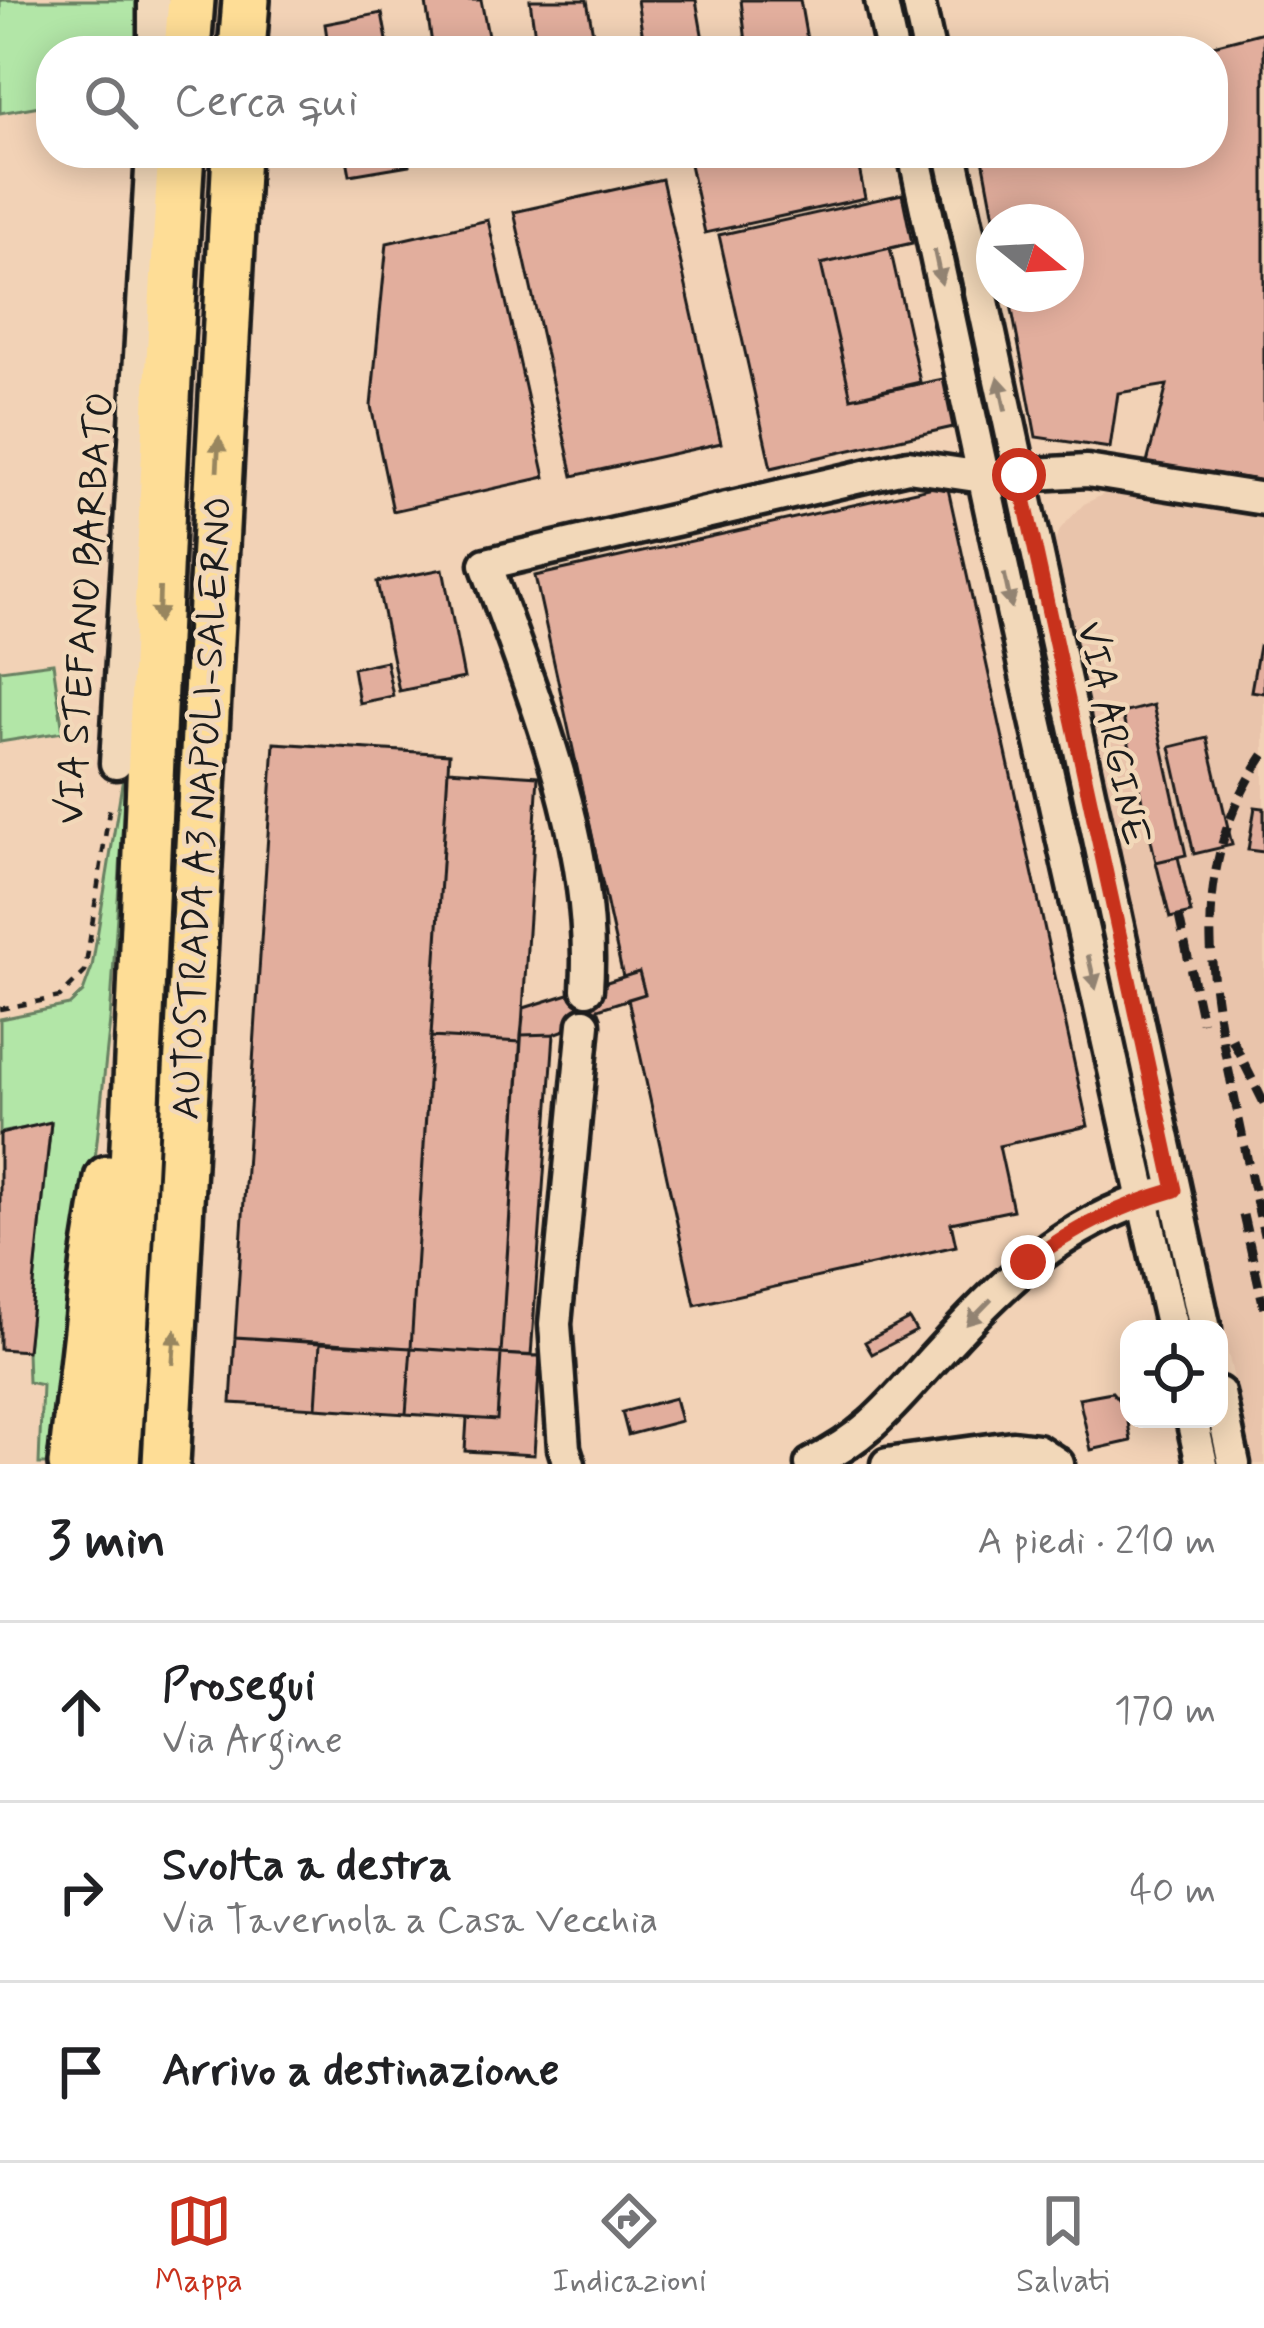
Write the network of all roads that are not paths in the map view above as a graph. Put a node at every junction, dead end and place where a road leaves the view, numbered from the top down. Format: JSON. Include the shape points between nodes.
{"nodes":[{"id":1,"x":154,"y":0,"type":"edge"},
{"id":2,"x":191,"y":0,"type":"edge"},
{"id":3,"x":246,"y":0,"type":"edge"},
{"id":4,"x":881,"y":0,"type":"edge"},
{"id":5,"x":919,"y":0,"type":"edge"},
{"id":6,"x":154,"y":36,"type":"edge"},
{"id":7,"x":189,"y":36,"type":"edge"},
{"id":8,"x":243,"y":36,"type":"edge"},
{"id":9,"x":889,"y":36,"type":"edge"},
{"id":10,"x":926,"y":36,"type":"edge"},
{"id":11,"x":151,"y":168,"type":"edge"},
{"id":12,"x":180,"y":168,"type":"edge"},
{"id":13,"x":235,"y":168,"type":"edge"},
{"id":14,"x":917,"y":168,"type":"edge"},
{"id":15,"x":954,"y":168,"type":"edge"},
{"id":16,"x":1019,"y":475,"type":"junction"},
{"id":17,"x":983,"y":477,"type":"junction"},
{"id":18,"x":1264,"y":499,"type":"edge"},
{"id":19,"x":116,"y":763,"type":"road end"},
{"id":20,"x":146,"y":933,"type":"junction"},
{"id":21,"x":586,"y":988,"type":"dead end"},
{"id":22,"x":584,"y":1024,"type":"dead end"},
{"id":23,"x":1175,"y":1190,"type":"junction"},
{"id":24,"x":1143,"y":1199,"type":"junction"},
{"id":25,"x":1170,"y":1320,"type":"edge"},
{"id":26,"x":1203,"y":1320,"type":"edge"},
{"id":27,"x":1194,"y":1428,"type":"edge"},
{"id":28,"x":1226,"y":1428,"type":"edge"},
{"id":29,"x":825,"y":1462,"type":"edge"},
{"id":30,"x":72,"y":1464,"type":"edge"},
{"id":31,"x":116,"y":1464,"type":"edge"},
{"id":32,"x":166,"y":1464,"type":"edge"},
{"id":33,"x":569,"y":1464,"type":"edge"},
{"id":34,"x":887,"y":1464,"type":"edge"},
{"id":35,"x":1058,"y":1464,"type":"edge"},
{"id":36,"x":1202,"y":1464,"type":"edge"},
{"id":37,"x":1234,"y":1464,"type":"edge"}],
"edges":[{"from":1,"to":6,"type":"street"},
{"from":2,"to":7,"type":"highway"},
{"from":3,"to":8,"type":"highway"},
{"from":4,"to":9,"type":"street"},
{"from":5,"to":10,"type":"street"},
{"from":11,"to":19,"type":"street","name":"VIA STEFANO BARBATO"},
{"from":12,"to":20,"type":"highway","name":"AUTOSTRADA A3 NAPOLI-SALERNO","one_way":true},
{"from":32,"to":13,"type":"highway","name":"AUTOSTRADA A3 NAPOLI-SALERNO","one_way":true},
{"from":14,"to":17,"type":"street","name":"VIA ARGINE","one_way":true},
{"from":16,"to":15,"type":"street","name":"VIA ARGINE","one_way":true},
{"from":16,"to":17,"type":"street"},
{"from":16,"to":18,"type":"street","via":[[1115,473]]},
{"from":16,"to":23,"type":"street","name":"VIA ARGINE"},
{"from":17,"to":21,"type":"street","via":[[908,466],[486,564],[560,772],[587,911]]},
{"from":17,"to":24,"type":"street","name":"VIA ARGINE","one_way":true},
{"from":20,"to":30,"type":"highway"},
{"from":20,"to":31,"type":"highway","name":"AUTOSTRADA A3 NAPOLI-SALERNO"},
{"from":22,"to":33,"type":"street","via":[[556,1324]]},
{"from":23,"to":24,"type":"street"},
{"from":23,"to":26,"type":"street","name":"VIA ARGINE"},
{"from":24,"to":25,"type":"street","name":"VIA ARGINE"},
{"from":24,"to":29,"type":"street","one_way":true,"via":[[1028,1262],[867,1430]]},
{"from":27,"to":36,"type":"street"},
{"from":28,"to":37,"type":"street"},
{"from":34,"to":35,"type":"street","via":[[1012,1447]]}]}
